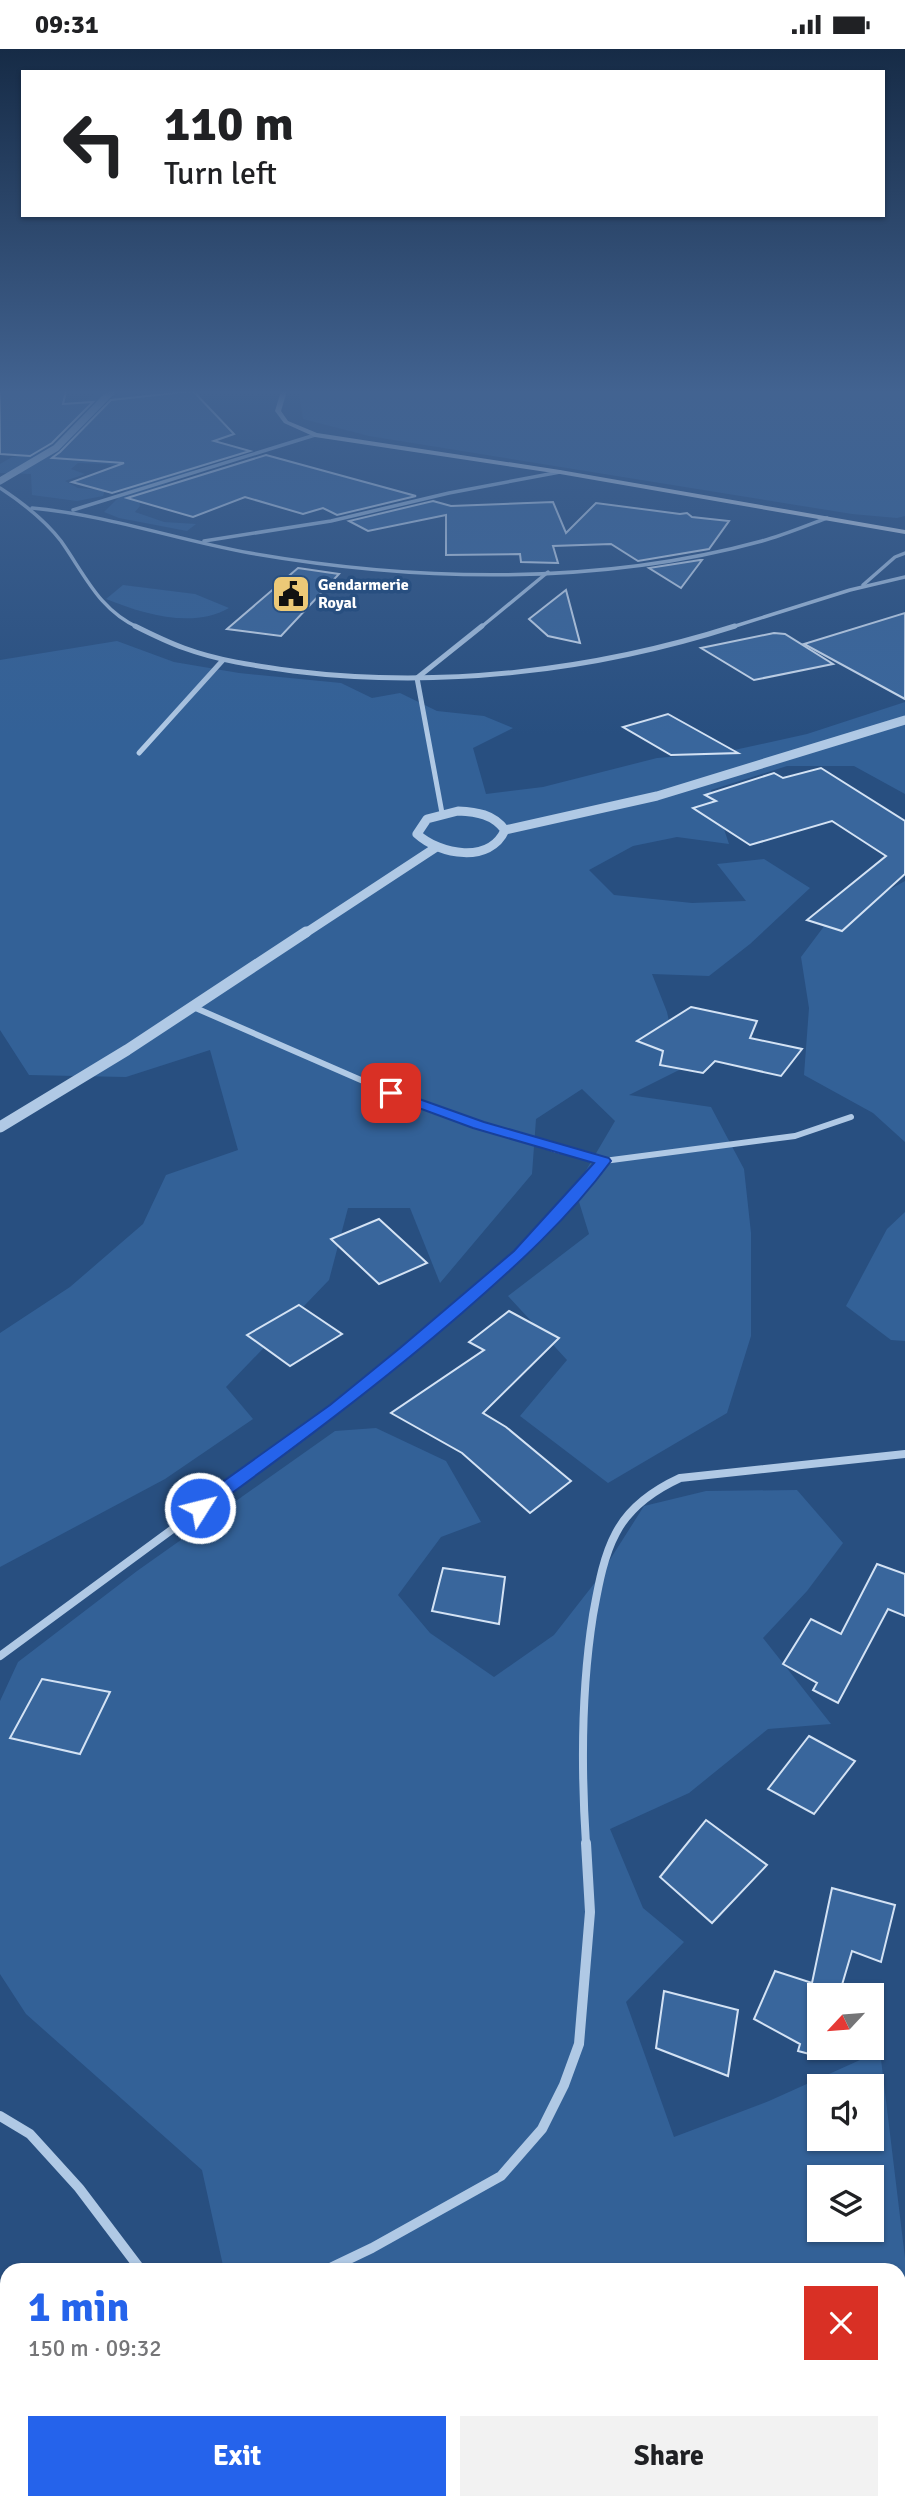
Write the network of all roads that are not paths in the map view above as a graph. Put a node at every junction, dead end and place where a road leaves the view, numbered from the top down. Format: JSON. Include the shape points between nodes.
{"nodes":[{"id":1,"x":28,"y":506,"type":"edge"},
{"id":2,"x":87,"y":506,"type":"edge"},
{"id":3,"x":395,"y":506,"type":"edge"},
{"id":4,"x":756,"y":506,"type":"edge"},
{"id":5,"x":32,"y":508,"type":"junction"},
{"id":6,"x":73,"y":510,"type":"junction"},
{"id":7,"x":827,"y":518,"type":"junction"},
{"id":8,"x":905,"y":532,"type":"edge"},
{"id":9,"x":200,"y":542,"type":"junction"},
{"id":10,"x":905,"y":553,"type":"edge"},
{"id":11,"x":549,"y":571,"type":"junction"},
{"id":12,"x":905,"y":577,"type":"edge"},
{"id":13,"x":863,"y":586,"type":"junction"},
{"id":14,"x":223,"y":660,"type":"junction"},
{"id":15,"x":417,"y":678,"type":"junction"},
{"id":16,"x":905,"y":720,"type":"edge"},
{"id":17,"x":139,"y":753,"type":"dead end"},
{"id":18,"x":442,"y":813,"type":"junction"},
{"id":19,"x":505,"y":829,"type":"junction"},
{"id":20,"x":435,"y":848,"type":"junction"},
{"id":21,"x":190,"y":1006,"type":"junction"},
{"id":22,"x":851,"y":1117,"type":"dead end"},
{"id":23,"x":0,"y":1127,"type":"edge"},
{"id":24,"x":604,"y":1161,"type":"junction"},
{"id":25,"x":905,"y":1454,"type":"edge"},
{"id":26,"x":0,"y":1656,"type":"edge"},
{"id":27,"x":0,"y":2116,"type":"edge"},
{"id":28,"x":136,"y":2263,"type":"edge"},
{"id":29,"x":341,"y":2263,"type":"edge"}],
"edges":[{"from":1,"to":5,"type":"street"},
{"from":2,"to":6,"type":"street"},
{"from":3,"to":9,"type":"street"},
{"from":4,"to":7,"type":"main road"},
{"from":5,"to":6,"type":"street"},
{"from":5,"to":14,"type":"street","via":[[103,605],[129,624]]},
{"from":6,"to":9,"type":"street"},
{"from":7,"to":8,"type":"main road"},
{"from":7,"to":11,"type":"street","via":[[719,552],[637,565]]},
{"from":9,"to":11,"type":"street","via":[[345,566]]},
{"from":10,"to":13,"type":"street"},
{"from":11,"to":15,"type":"street","via":[[507,610]]},
{"from":12,"to":13,"type":"street"},
{"from":13,"to":15,"type":"street","via":[[627,655]]},
{"from":14,"to":15,"type":"street","via":[[341,675]]},
{"from":14,"to":17,"type":"street"},
{"from":15,"to":18,"type":"street"},
{"from":16,"to":19,"type":"street","via":[[691,786],[566,819]]},
{"from":18,"to":19,"type":"street","via":[[474,812],[500,822]]},
{"from":18,"to":20,"type":"street","via":[[419,825],[417,834]]},
{"from":19,"to":20,"type":"street","via":[[504,837],[483,849],[450,852]]},
{"from":20,"to":21,"type":"street"},
{"from":21,"to":23,"type":"street"},
{"from":21,"to":24,"type":"street","via":[[416,1104]]},
{"from":22,"to":24,"type":"street","via":[[795,1136]]},
{"from":24,"to":26,"type":"street","via":[[520,1254],[406,1352],[336,1409]]},
{"from":25,"to":29,"type":"street","via":[[680,1478],[656,1489],[633,1509],[616,1533],[599,1581],[584,1670],[583,1795],[590,1912],[579,2044],[564,2085],[542,2129],[501,2176]]},
{"from":27,"to":28,"type":"street","via":[[30,2134],[79,2188]]}]}
